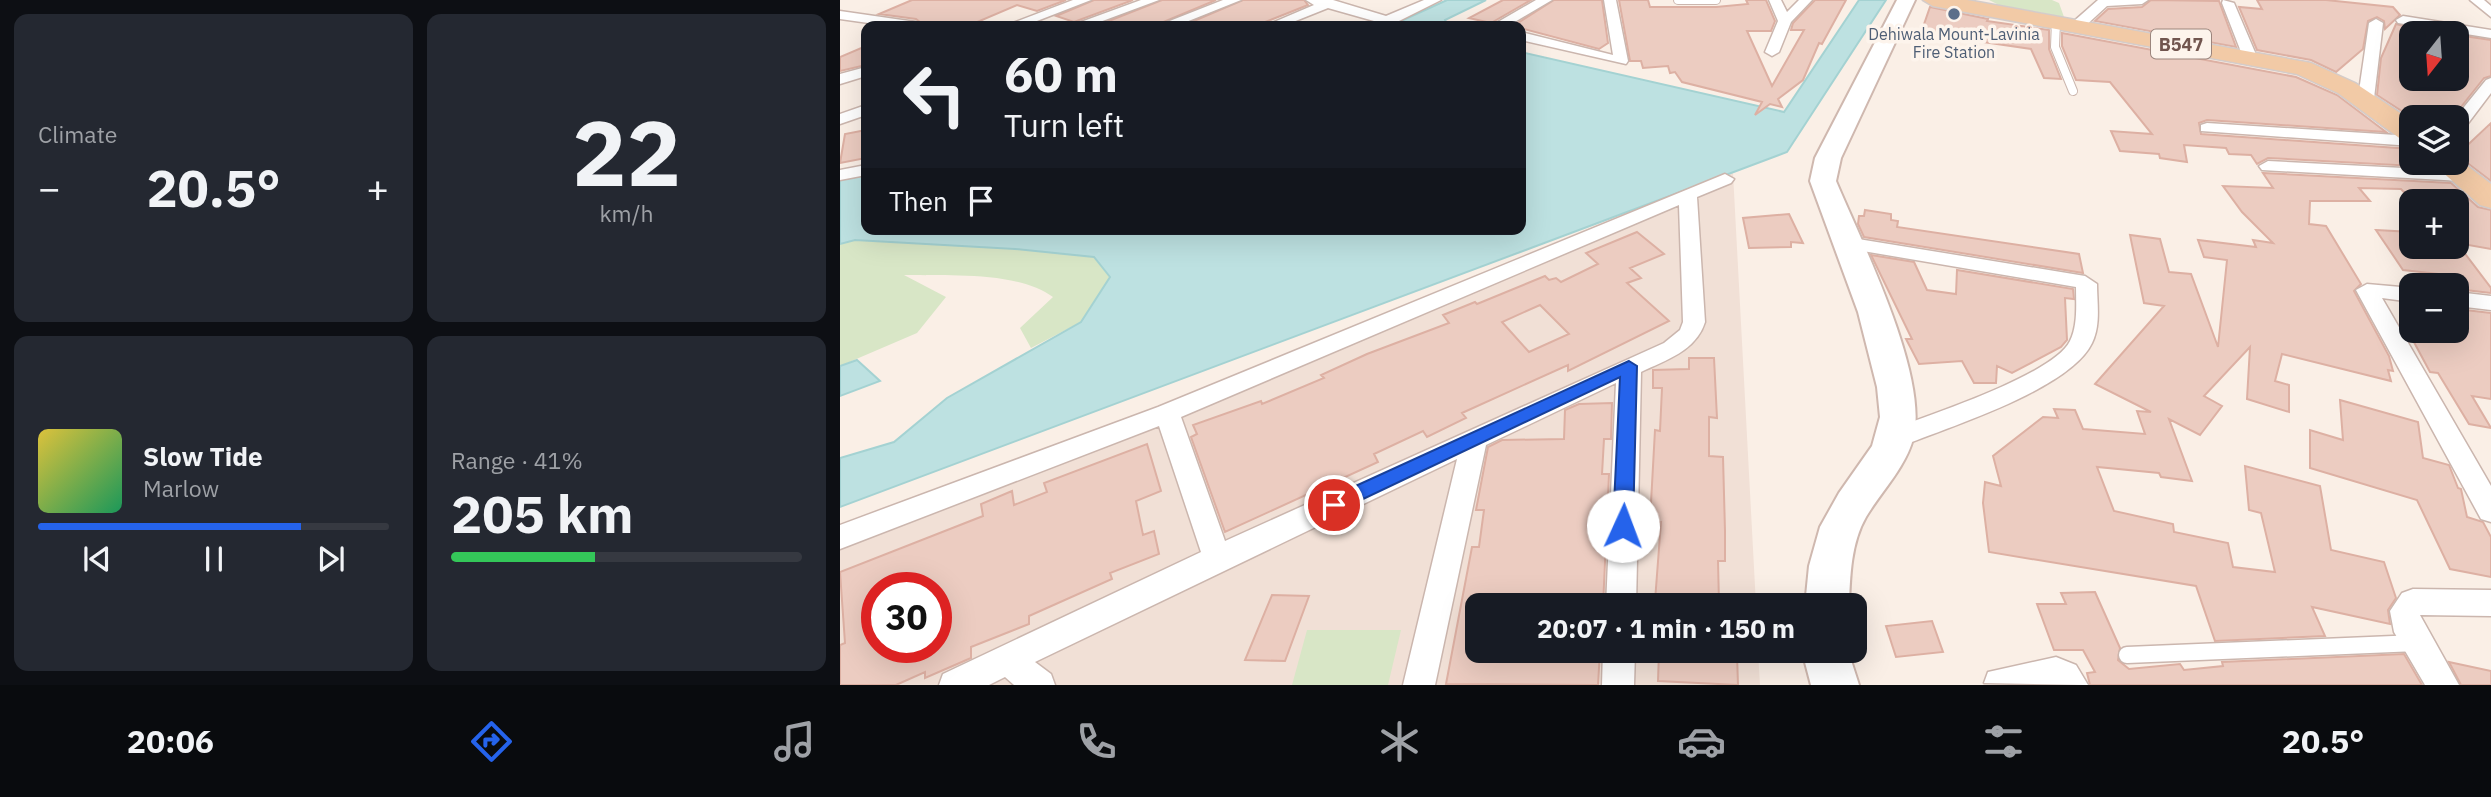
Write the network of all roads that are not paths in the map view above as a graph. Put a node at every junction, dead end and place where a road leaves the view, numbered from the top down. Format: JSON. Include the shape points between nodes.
{"nodes":[{"id":1,"x":1085,"y":0,"type":"edge"},
{"id":2,"x":1153,"y":0,"type":"edge"},
{"id":3,"x":1235,"y":0,"type":"edge"},
{"id":4,"x":1312,"y":0,"type":"edge"},
{"id":5,"x":1435,"y":0,"type":"edge"},
{"id":6,"x":1546,"y":0,"type":"edge"},
{"id":7,"x":1610,"y":0,"type":"edge"},
{"id":8,"x":1678,"y":0,"type":"edge"},
{"id":9,"x":1716,"y":0,"type":"edge"},
{"id":10,"x":1775,"y":0,"type":"edge"},
{"id":11,"x":1806,"y":0,"type":"edge"},
{"id":12,"x":1906,"y":0,"type":"edge"},
{"id":13,"x":1933,"y":0,"type":"edge"},
{"id":14,"x":2142,"y":0,"type":"edge"},
{"id":15,"x":2476,"y":0,"type":"edge"},
{"id":16,"x":1331,"y":2,"type":"edge"},
{"id":17,"x":2228,"y":3,"type":"dead end"},
{"id":18,"x":2491,"y":13,"type":"edge"},
{"id":19,"x":840,"y":15,"type":"edge"},
{"id":20,"x":1046,"y":15,"type":"junction"},
{"id":21,"x":1388,"y":20,"type":"joint"},
{"id":22,"x":2403,"y":20,"type":"dead end"},
{"id":23,"x":881,"y":21,"type":"edge"},
{"id":24,"x":1027,"y":21,"type":"edge"},
{"id":25,"x":1062,"y":21,"type":"edge"},
{"id":26,"x":1091,"y":21,"type":"edge"},
{"id":27,"x":1178,"y":21,"type":"edge"},
{"id":28,"x":1284,"y":21,"type":"edge"},
{"id":29,"x":1507,"y":21,"type":"edge"},
{"id":30,"x":1785,"y":21,"type":"junction"},
{"id":31,"x":2067,"y":23,"type":"junction"},
{"id":32,"x":2376,"y":23,"type":"dead end"},
{"id":33,"x":2491,"y":34,"type":"edge"},
{"id":34,"x":1526,"y":37,"type":"edge"},
{"id":35,"x":1772,"y":52,"type":"dead end"},
{"id":36,"x":2250,"y":57,"type":"junction"},
{"id":37,"x":861,"y":73,"type":"edge"},
{"id":38,"x":840,"y":79,"type":"edge"},
{"id":39,"x":2491,"y":83,"type":"edge"},
{"id":40,"x":2073,"y":91,"type":"dead end"},
{"id":41,"x":2366,"y":98,"type":"junction"},
{"id":42,"x":2469,"y":111,"type":"edge"},
{"id":43,"x":861,"y":112,"type":"edge"},
{"id":44,"x":840,"y":119,"type":"edge"},
{"id":45,"x":2399,"y":124,"type":"edge"},
{"id":46,"x":861,"y":128,"type":"edge"},
{"id":47,"x":2207,"y":128,"type":"dead end"},
{"id":48,"x":840,"y":132,"type":"edge"},
{"id":49,"x":2399,"y":140,"type":"edge"},
{"id":50,"x":2268,"y":166,"type":"dead end"},
{"id":51,"x":2399,"y":168,"type":"edge"},
{"id":52,"x":861,"y":171,"type":"edge"},
{"id":53,"x":2461,"y":175,"type":"edge"},
{"id":54,"x":840,"y":176,"type":"edge"},
{"id":55,"x":1725,"y":178,"type":"dead end"},
{"id":56,"x":1688,"y":194,"type":"junction"},
{"id":57,"x":2491,"y":199,"type":"edge"},
{"id":58,"x":1846,"y":243,"type":"junction"},
{"id":59,"x":2399,"y":294,"type":"edge"},
{"id":60,"x":2469,"y":300,"type":"edge"},
{"id":61,"x":2491,"y":303,"type":"edge"},
{"id":62,"x":1629,"y":366,"type":"junction"},
{"id":63,"x":1167,"y":414,"type":"junction"},
{"id":64,"x":1895,"y":438,"type":"junction"},
{"id":65,"x":1474,"y":440,"type":"junction"},
{"id":66,"x":2491,"y":511,"type":"edge"},
{"id":67,"x":840,"y":537,"type":"edge"},
{"id":68,"x":1217,"y":558,"type":"junction"},
{"id":69,"x":1620,"y":593,"type":"edge"},
{"id":70,"x":1828,"y":593,"type":"edge"},
{"id":71,"x":2491,"y":603,"type":"edge"},
{"id":72,"x":2417,"y":643,"type":"junction"},
{"id":73,"x":2127,"y":654,"type":"dead end"},
{"id":74,"x":1008,"y":660,"type":"junction"},
{"id":75,"x":1619,"y":663,"type":"edge"},
{"id":76,"x":1829,"y":663,"type":"edge"},
{"id":77,"x":2000,"y":683,"type":"edge"},
{"id":78,"x":955,"y":685,"type":"edge"},
{"id":79,"x":1039,"y":685,"type":"edge"},
{"id":80,"x":1419,"y":685,"type":"edge"},
{"id":81,"x":1618,"y":685,"type":"edge"},
{"id":82,"x":1835,"y":685,"type":"edge"},
{"id":83,"x":2073,"y":685,"type":"edge"},
{"id":84,"x":2443,"y":685,"type":"edge"}],
"edges":[{"from":1,"to":20,"type":"street"},
{"from":2,"to":26,"type":"street"},
{"from":3,"to":27,"type":"street"},
{"from":4,"to":16,"type":"street"},
{"from":5,"to":21,"type":"street"},
{"from":6,"to":29,"type":"street"},
{"from":7,"to":34,"type":"street","via":[[1621,61]]},
{"from":8,"to":9,"type":"lane"},
{"from":10,"to":30,"type":"street"},
{"from":11,"to":30,"type":"street"},
{"from":12,"to":58,"type":"main road","via":[[1828,158],[1823,181]]},
{"from":13,"to":31,"type":"main road","number":"B547"},
{"from":14,"to":31,"type":"street","via":[[2103,2]]},
{"from":15,"to":18,"type":"street"},
{"from":16,"to":21,"type":"street"},
{"from":16,"to":28,"type":"street"},
{"from":17,"to":36,"type":"street"},
{"from":19,"to":23,"type":"street"},
{"from":20,"to":24,"type":"street"},
{"from":20,"to":25,"type":"street"},
{"from":22,"to":33,"type":"street"},
{"from":30,"to":35,"type":"street"},
{"from":31,"to":36,"type":"main road","number":"B547"},
{"from":31,"to":40,"type":"lane","via":[[2052,33]]},
{"from":32,"to":41,"type":"street"},
{"from":36,"to":41,"type":"main road","number":"B547","via":[[2330,77]]},
{"from":37,"to":38,"type":"street"},
{"from":39,"to":42,"type":"street"},
{"from":41,"to":45,"type":"main road","number":"B547"},
{"from":43,"to":44,"type":"street"},
{"from":46,"to":48,"type":"street"},
{"from":47,"to":49,"type":"street"},
{"from":50,"to":51,"type":"street"},
{"from":52,"to":54,"type":"street"},
{"from":53,"to":57,"type":"main road"},
{"from":55,"to":56,"type":"street"},
{"from":56,"to":62,"type":"street","via":[[1694,322],[1690,334],[1672,348]]},
{"from":56,"to":63,"type":"street"},
{"from":58,"to":64,"type":"main road","via":[[1898,398]]},
{"from":58,"to":64,"type":"street","via":[[2086,284],[2086,332],[2075,353],[2035,379]]},
{"from":59,"to":66,"type":"street","via":[[2367,290]]},
{"from":60,"to":61,"type":"street"},
{"from":62,"to":65,"type":"street"},
{"from":62,"to":69,"type":"street"},
{"from":63,"to":67,"type":"street"},
{"from":63,"to":68,"type":"street"},
{"from":64,"to":70,"type":"main road","via":[[1841,527]]},
{"from":65,"to":68,"type":"street"},
{"from":65,"to":80,"type":"street"},
{"from":68,"to":74,"type":"street"},
{"from":71,"to":72,"type":"street","via":[[2413,602],[2405,611],[2405,622]]},
{"from":72,"to":73,"type":"lane"},
{"from":72,"to":84,"type":"street"},
{"from":74,"to":78,"type":"street"},
{"from":74,"to":79,"type":"street"},
{"from":75,"to":81,"type":"street"},
{"from":76,"to":82,"type":"main road"},
{"from":77,"to":83,"type":"street","via":[[2056,672]]}]}
